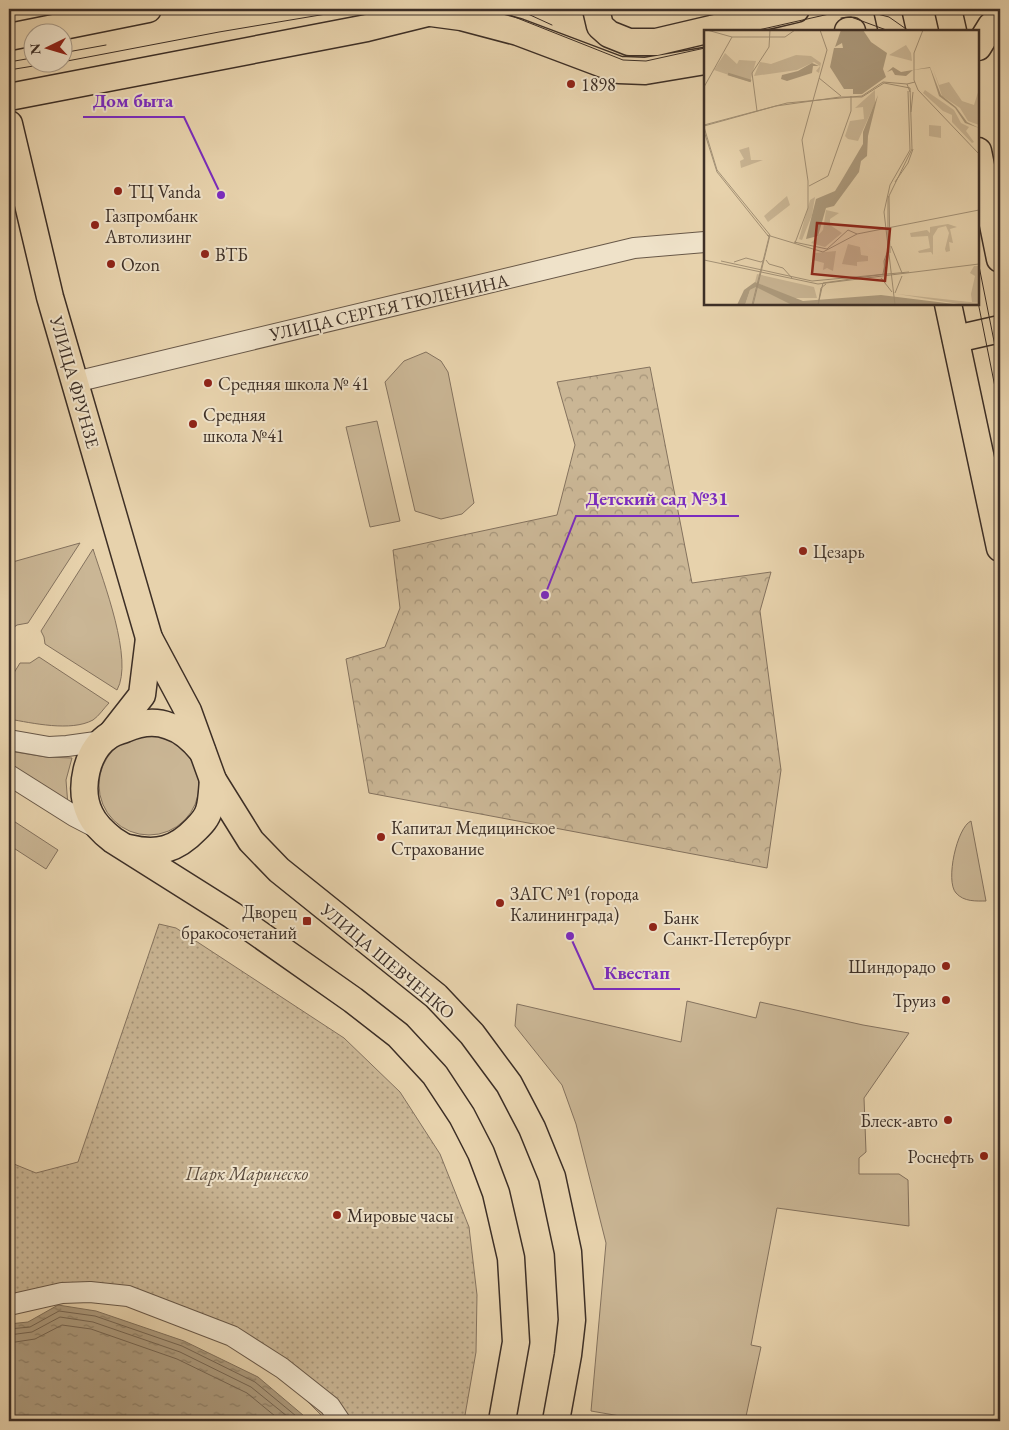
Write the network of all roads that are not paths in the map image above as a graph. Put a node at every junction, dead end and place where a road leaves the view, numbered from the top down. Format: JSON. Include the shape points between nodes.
{"nodes":[{"id":1,"x":148,"y":9,"type":"edge"},
{"id":2,"x":596,"y":9,"type":"edge"},
{"id":3,"x":796,"y":9,"type":"edge"},
{"id":4,"x":887,"y":9,"type":"edge"},
{"id":5,"x":948,"y":9,"type":"edge"},
{"id":6,"x":437,"y":11,"type":"edge"},
{"id":7,"x":1000,"y":18,"type":"edge"},
{"id":8,"x":707,"y":30,"type":"edge"},
{"id":9,"x":892,"y":30,"type":"edge"},
{"id":10,"x":953,"y":30,"type":"edge"},
{"id":11,"x":704,"y":31,"type":"edge"},
{"id":12,"x":9,"y":38,"type":"edge"},
{"id":13,"x":979,"y":45,"type":"edge"},
{"id":14,"x":704,"y":61,"type":"edge"},
{"id":15,"x":9,"y":97,"type":"edge"},
{"id":16,"x":9,"y":124,"type":"edge"},
{"id":17,"x":979,"y":156,"type":"edge"},
{"id":18,"x":704,"y":242,"type":"edge"},
{"id":19,"x":1000,"y":259,"type":"edge"},
{"id":20,"x":948,"y":305,"type":"edge"},
{"id":21,"x":1000,"y":329,"type":"edge"},
{"id":22,"x":956,"y":339,"type":"junction"},
{"id":23,"x":75,"y":382,"type":"junction"},
{"id":24,"x":1000,"y":548,"type":"edge"},
{"id":25,"x":148,"y":638,"type":"junction"},
{"id":26,"x":107,"y":738,"type":"junction"},
{"id":27,"x":9,"y":740,"type":"edge"},
{"id":28,"x":203,"y":752,"type":"junction"},
{"id":29,"x":9,"y":775,"type":"edge"},
{"id":30,"x":213,"y":780,"type":"junction"},
{"id":31,"x":101,"y":831,"type":"junction"},
{"id":32,"x":126,"y":847,"type":"junction"},
{"id":33,"x":9,"y":1305,"type":"edge"},
{"id":34,"x":340,"y":1421,"type":"edge"},
{"id":35,"x":502,"y":1421,"type":"edge"},
{"id":36,"x":556,"y":1421,"type":"edge"}],
"edges":[{"from":1,"to":12,"type":"main road"},
{"from":2,"to":11,"type":"main road","via":[[600,26],[629,42],[656,42]]},
{"from":3,"to":8,"type":"main road"},
{"from":4,"to":9,"type":"main road"},
{"from":5,"to":10,"type":"main road"},
{"from":6,"to":14,"type":"main road","via":[[518,32],[618,70],[645,71]]},
{"from":6,"to":15,"type":"main road"},
{"from":7,"to":13,"type":"main road","via":[[990,26]]},
{"from":16,"to":23,"type":"main road","name":"УЛИЦА ФРУНЗЕ","via":[[50,297]]},
{"from":17,"to":19,"type":"main road"},
{"from":18,"to":23,"type":"street","name":"УЛИЦА СЕРГЕЯ ТЮЛЕНИНА","via":[[634,248]]},
{"from":20,"to":22,"type":"main road"},
{"from":21,"to":22,"type":"main road"},
{"from":22,"to":24,"type":"main road"},
{"from":23,"to":25,"type":"main road","name":"УЛИЦА ФРУНЗЕ"},
{"from":25,"to":26,"type":"main road","name":"УЛИЦА ФРУНЗЕ","via":[[142,695]]},
{"from":25,"to":28,"type":"main road","name":"УЛИЦА ФРУНЗЕ","via":[[188,711]]},
{"from":26,"to":27,"type":"street","via":[[49,747]]},
{"from":26,"to":28,"type":"main road","name":"УЛИЦА ШЕВЧЕНКО","via":[[140,723],[162,724],[189,736]]},
{"from":26,"to":31,"type":"main road","name":"УЛИЦА ШЕВЧЕНКО","via":[[91,757],[85,776],[85,796],[90,814]]},
{"from":28,"to":30,"type":"main road","name":"УЛИЦА ШЕВЧЕНКО"},
{"from":29,"to":31,"type":"street"},
{"from":30,"to":32,"type":"main road","name":"УЛИЦА ШЕВЧЕНКО","via":[[209,810],[202,823],[185,840],[156,851]]},
{"from":30,"to":36,"type":"main road","name":"УЛИЦА ШЕВЧЕНКО","via":[[251,842],[279,870],[436,996],[472,1034],[509,1084],[552,1177],[568,1252],[572,1320]]},
{"from":31,"to":32,"type":"main road","name":"УЛИЦА ШЕВЧЕНКО"},
{"from":32,"to":35,"type":"main road","name":"УЛИЦА ШЕВЧЕНКО","via":[[272,942],[398,1035],[434,1074],[462,1116],[496,1193],[511,1258],[516,1342]]},
{"from":33,"to":34,"type":"street","via":[[62,1293],[128,1296],[232,1336],[303,1384],[330,1406]]}]}
